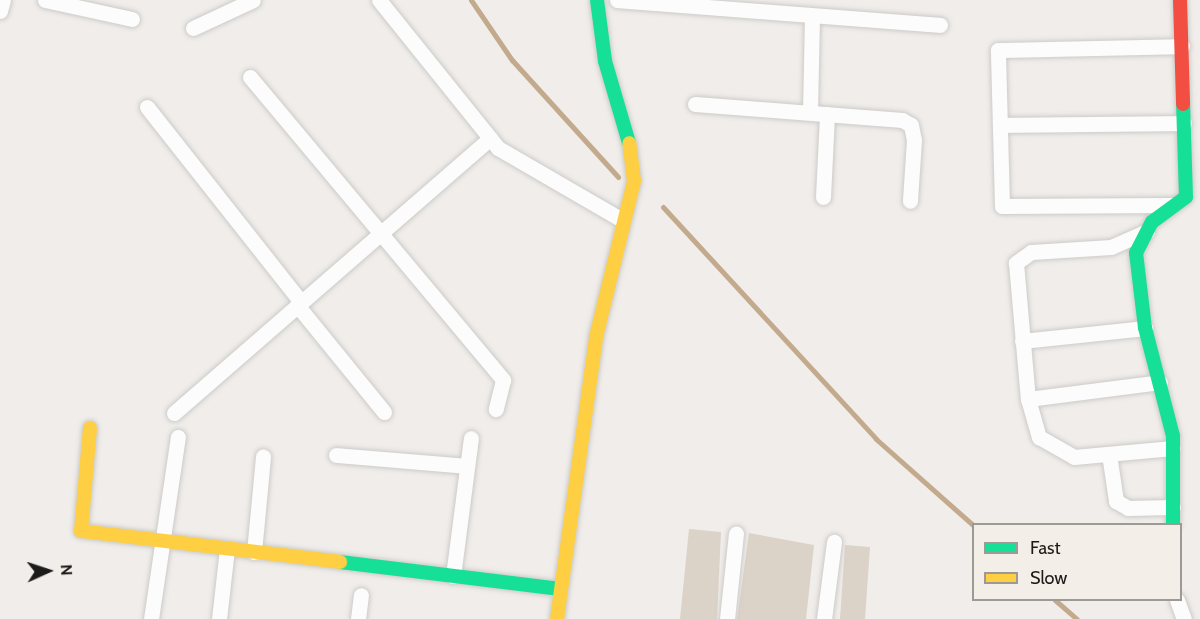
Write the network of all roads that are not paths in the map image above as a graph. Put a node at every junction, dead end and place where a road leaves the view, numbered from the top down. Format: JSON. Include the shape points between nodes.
{"nodes":[{"id":1,"x":3,"y":0,"type":"edge"},
{"id":2,"x":45,"y":0,"type":"edge"},
{"id":3,"x":253,"y":0,"type":"edge"},
{"id":4,"x":379,"y":0,"type":"edge"},
{"id":5,"x":597,"y":0,"type":"edge"},
{"id":6,"x":617,"y":0,"type":"edge"},
{"id":7,"x":1180,"y":0,"type":"edge"},
{"id":8,"x":0,"y":10,"type":"edge"},
{"id":9,"x":812,"y":16,"type":"junction"},
{"id":10,"x":132,"y":19,"type":"dead end"},
{"id":11,"x":940,"y":25,"type":"dead end"},
{"id":12,"x":193,"y":28,"type":"dead end"},
{"id":13,"x":1182,"y":46,"type":"junction"},
{"id":14,"x":250,"y":77,"type":"dead end"},
{"id":15,"x":695,"y":104,"type":"dead end"},
{"id":16,"x":147,"y":106,"type":"dead end"},
{"id":17,"x":810,"y":112,"type":"junction"},
{"id":18,"x":827,"y":114,"type":"junction"},
{"id":19,"x":1184,"y":123,"type":"junction"},
{"id":20,"x":1000,"y":125,"type":"junction"},
{"id":21,"x":490,"y":138,"type":"junction"},
{"id":22,"x":823,"y":197,"type":"dead end"},
{"id":23,"x":910,"y":201,"type":"dead end"},
{"id":24,"x":1172,"y":205,"type":"junction"},
{"id":25,"x":622,"y":220,"type":"junction"},
{"id":26,"x":1147,"y":231,"type":"junction"},
{"id":27,"x":381,"y":233,"type":"junction"},
{"id":28,"x":299,"y":304,"type":"junction"},
{"id":29,"x":1145,"y":327,"type":"junction"},
{"id":30,"x":1022,"y":341,"type":"junction"},
{"id":31,"x":1160,"y":382,"type":"junction"},
{"id":32,"x":1028,"y":399,"type":"junction"},
{"id":33,"x":496,"y":410,"type":"dead end"},
{"id":34,"x":384,"y":412,"type":"dead end"},
{"id":35,"x":174,"y":413,"type":"dead end"},
{"id":36,"x":90,"y":428,"type":"dead end"},
{"id":37,"x":178,"y":437,"type":"dead end"},
{"id":38,"x":471,"y":438,"type":"dead end"},
{"id":39,"x":1173,"y":448,"type":"junction"},
{"id":40,"x":1110,"y":454,"type":"junction"},
{"id":41,"x":336,"y":455,"type":"dead end"},
{"id":42,"x":263,"y":456,"type":"dead end"},
{"id":43,"x":467,"y":466,"type":"junction"},
{"id":44,"x":1173,"y":507,"type":"junction"},
{"id":45,"x":1173,"y":523,"type":"edge"},
{"id":46,"x":736,"y":533,"type":"dead end"},
{"id":47,"x":162,"y":541,"type":"junction"},
{"id":48,"x":834,"y":542,"type":"dead end"},
{"id":49,"x":227,"y":549,"type":"junction"},
{"id":50,"x":254,"y":552,"type":"junction"},
{"id":51,"x":453,"y":576,"type":"junction"},
{"id":52,"x":560,"y":589,"type":"junction"},
{"id":53,"x":361,"y":595,"type":"dead end"},
{"id":54,"x":1177,"y":601,"type":"edge"},
{"id":55,"x":151,"y":619,"type":"edge"},
{"id":56,"x":219,"y":619,"type":"edge"},
{"id":57,"x":358,"y":619,"type":"edge"},
{"id":58,"x":557,"y":619,"type":"edge"},
{"id":59,"x":727,"y":619,"type":"edge"},
{"id":60,"x":824,"y":619,"type":"edge"},
{"id":61,"x":1184,"y":619,"type":"edge"}],
"edges":[{"from":1,"to":8,"type":"street"},
{"from":2,"to":10,"type":"street"},
{"from":3,"to":12,"type":"street"},
{"from":4,"to":21,"type":"street"},
{"from":5,"to":25,"type":"street","via":[[605,61],[629,142],[634,181]]},
{"from":6,"to":9,"type":"street"},
{"from":7,"to":13,"type":"street"},
{"from":9,"to":11,"type":"street"},
{"from":9,"to":17,"type":"street"},
{"from":13,"to":19,"type":"street"},
{"from":13,"to":20,"type":"street","via":[[998,50]]},
{"from":14,"to":27,"type":"street"},
{"from":15,"to":17,"type":"street"},
{"from":16,"to":28,"type":"street"},
{"from":17,"to":18,"type":"street"},
{"from":18,"to":22,"type":"street"},
{"from":18,"to":23,"type":"street","via":[[891,118],[911,125]]},
{"from":19,"to":20,"type":"street"},
{"from":19,"to":24,"type":"street","via":[[1186,197]]},
{"from":20,"to":24,"type":"street","via":[[1002,206]]},
{"from":21,"to":25,"type":"street","via":[[498,148]]},
{"from":21,"to":27,"type":"street"},
{"from":24,"to":26,"type":"street"},
{"from":25,"to":52,"type":"street","via":[[596,337]]},
{"from":26,"to":29,"type":"street","via":[[1136,253]]},
{"from":26,"to":30,"type":"street","via":[[1111,247],[1023,255],[1015,275]]},
{"from":27,"to":28,"type":"street"},
{"from":27,"to":33,"type":"street","via":[[503,380]]},
{"from":28,"to":34,"type":"street"},
{"from":28,"to":35,"type":"street"},
{"from":29,"to":30,"type":"street"},
{"from":29,"to":31,"type":"street"},
{"from":30,"to":32,"type":"street"},
{"from":31,"to":32,"type":"street"},
{"from":31,"to":39,"type":"street"},
{"from":32,"to":40,"type":"street","via":[[1047,445],[1074,456]]},
{"from":36,"to":47,"type":"street","via":[[81,531]]},
{"from":37,"to":47,"type":"street"},
{"from":38,"to":43,"type":"street"},
{"from":39,"to":40,"type":"street"},
{"from":39,"to":44,"type":"street"},
{"from":40,"to":44,"type":"street","via":[[1116,501],[1128,508]]},
{"from":41,"to":43,"type":"street"},
{"from":42,"to":50,"type":"street"},
{"from":43,"to":51,"type":"street"},
{"from":44,"to":45,"type":"street"},
{"from":46,"to":59,"type":"street"},
{"from":47,"to":49,"type":"street"},
{"from":47,"to":55,"type":"street"},
{"from":48,"to":60,"type":"street"},
{"from":49,"to":50,"type":"street"},
{"from":49,"to":56,"type":"street"},
{"from":50,"to":51,"type":"street"},
{"from":51,"to":52,"type":"street"},
{"from":52,"to":58,"type":"street"},
{"from":53,"to":57,"type":"street"},
{"from":54,"to":61,"type":"street"}]}
